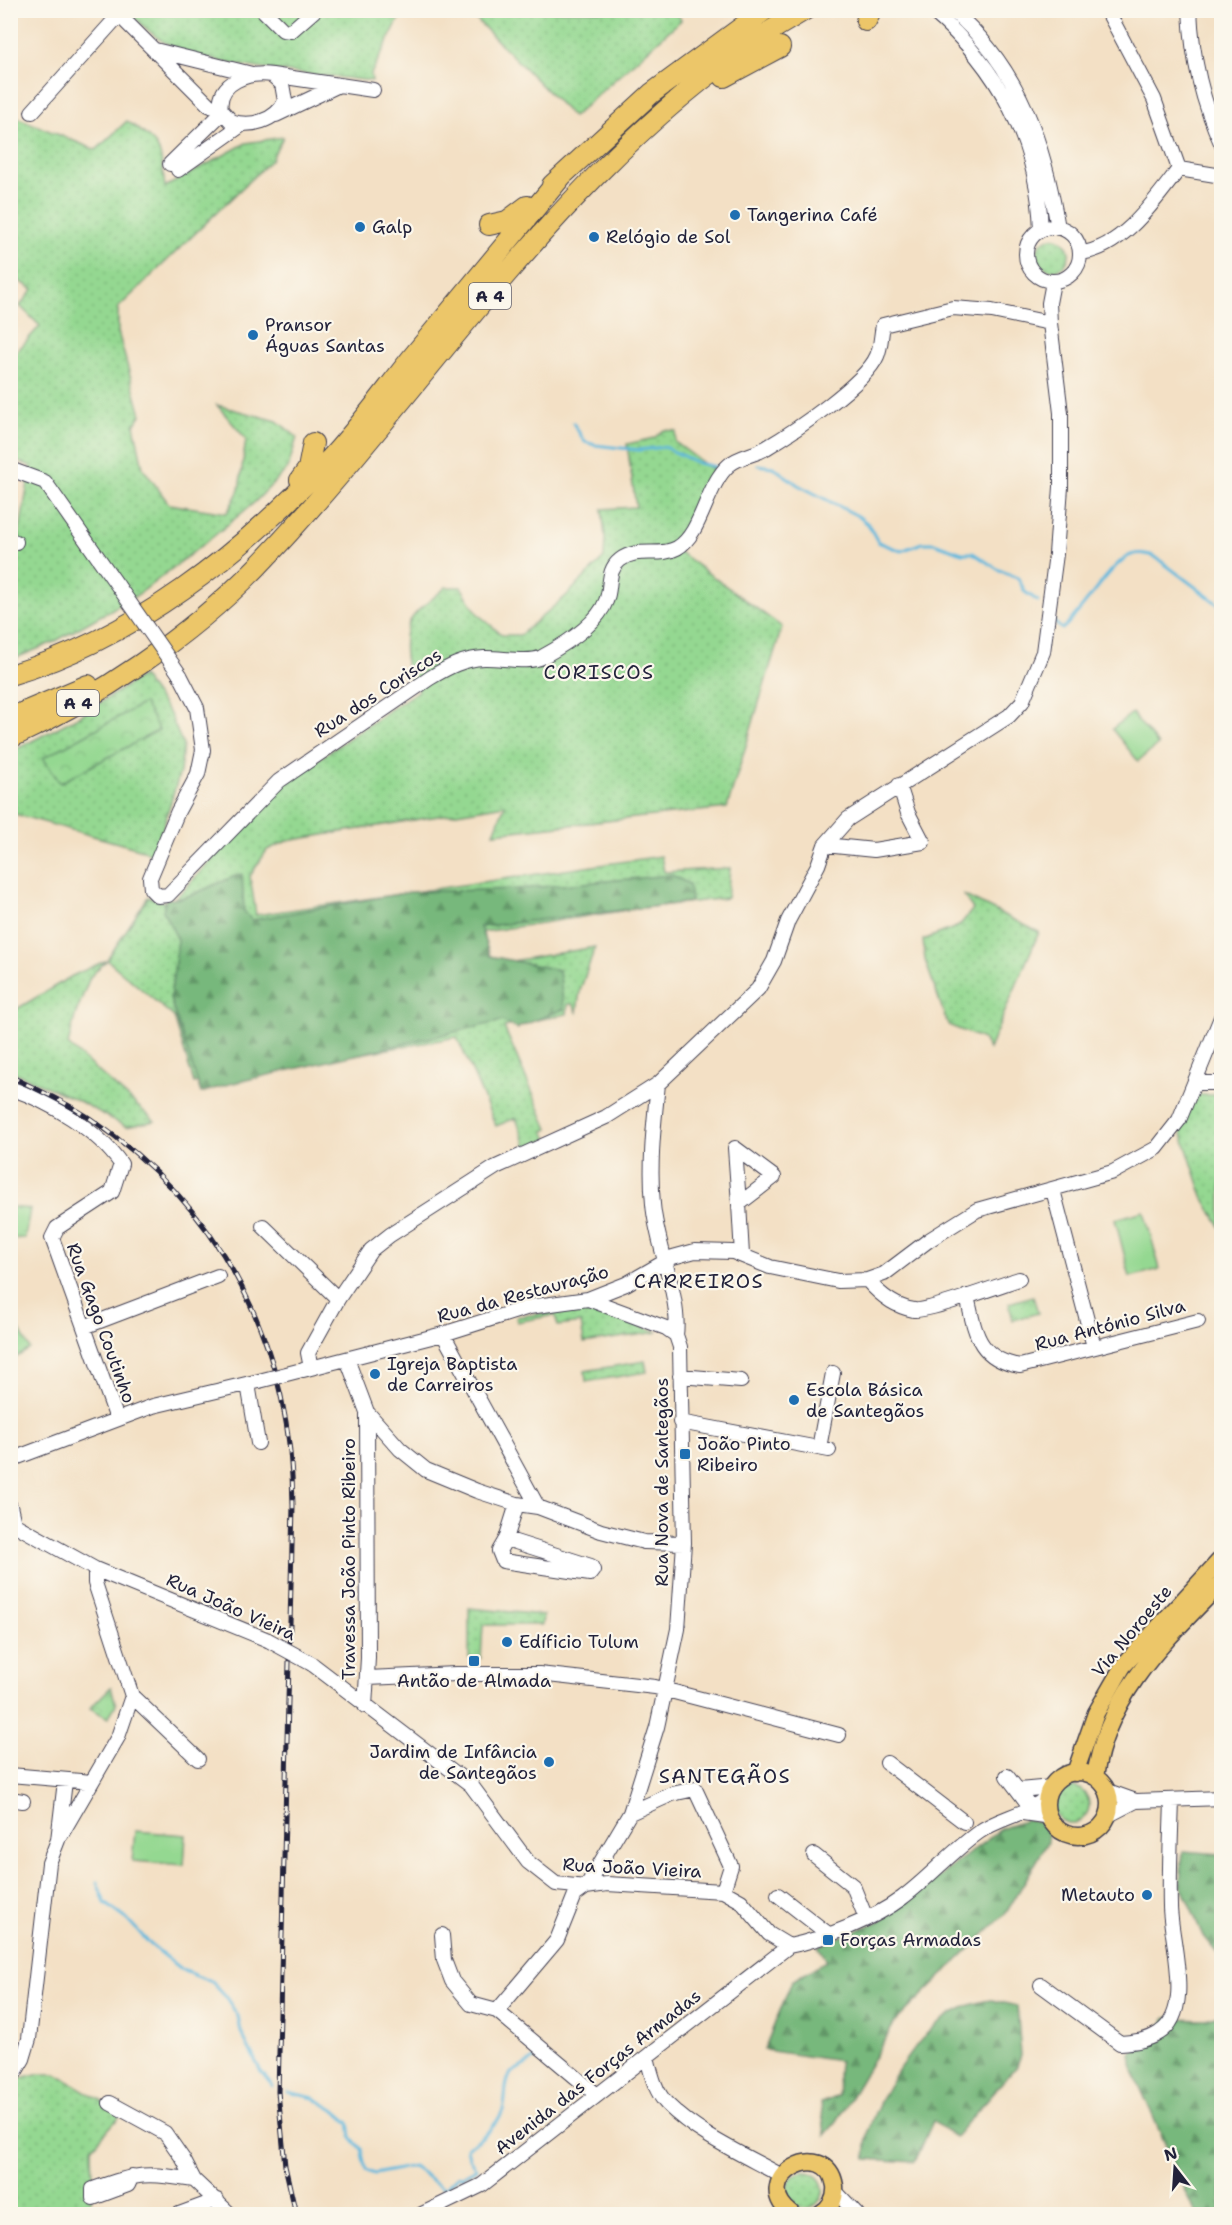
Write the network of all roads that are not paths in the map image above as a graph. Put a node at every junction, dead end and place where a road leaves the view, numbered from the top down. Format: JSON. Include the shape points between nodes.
{"nodes":[{"id":1,"x":263,"y":10,"type":"edge"},
{"id":2,"x":315,"y":10,"type":"edge"},
{"id":3,"x":765,"y":10,"type":"edge"},
{"id":4,"x":805,"y":10,"type":"edge"},
{"id":5,"x":931,"y":10,"type":"edge"},
{"id":6,"x":952,"y":10,"type":"edge"},
{"id":7,"x":1107,"y":10,"type":"edge"},
{"id":8,"x":1190,"y":10,"type":"edge"},
{"id":9,"x":117,"y":13,"type":"edge"},
{"id":10,"x":971,"y":39,"type":"junction"},
{"id":11,"x":780,"y":48,"type":"dead end"},
{"id":12,"x":153,"y":50,"type":"junction"},
{"id":13,"x":252,"y":74,"type":"junction"},
{"id":14,"x":272,"y":75,"type":"junction"},
{"id":15,"x":338,"y":85,"type":"junction"},
{"id":16,"x":373,"y":90,"type":"dead end"},
{"id":17,"x":221,"y":111,"type":"junction"},
{"id":18,"x":32,"y":112,"type":"dead end"},
{"id":19,"x":274,"y":116,"type":"junction"},
{"id":20,"x":243,"y":124,"type":"junction"},
{"id":21,"x":652,"y":124,"type":"junction"},
{"id":22,"x":1221,"y":145,"type":"edge"},
{"id":23,"x":1179,"y":170,"type":"junction"},
{"id":24,"x":1219,"y":170,"type":"edge"},
{"id":25,"x":561,"y":177,"type":"junction"},
{"id":26,"x":489,"y":225,"type":"dead end"},
{"id":27,"x":1058,"y":228,"type":"junction"},
{"id":28,"x":1041,"y":230,"type":"junction"},
{"id":29,"x":1081,"y":253,"type":"junction"},
{"id":30,"x":1053,"y":282,"type":"junction"},
{"id":31,"x":1050,"y":323,"type":"junction"},
{"id":32,"x":313,"y":443,"type":"dead end"},
{"id":33,"x":10,"y":469,"type":"edge"},
{"id":34,"x":269,"y":519,"type":"junction"},
{"id":35,"x":142,"y":662,"type":"junction"},
{"id":36,"x":10,"y":675,"type":"edge"},
{"id":37,"x":10,"y":718,"type":"edge"},
{"id":38,"x":10,"y":738,"type":"edge"},
{"id":39,"x":899,"y":785,"type":"junction"},
{"id":40,"x":923,"y":842,"type":"junction"},
{"id":41,"x":825,"y":845,"type":"junction"},
{"id":42,"x":926,"y":856,"type":"dead end"},
{"id":43,"x":1221,"y":1015,"type":"edge"},
{"id":44,"x":1195,"y":1083,"type":"junction"},
{"id":45,"x":1221,"y":1083,"type":"edge"},
{"id":46,"x":658,"y":1084,"type":"junction"},
{"id":47,"x":10,"y":1088,"type":"edge"},
{"id":48,"x":1053,"y":1190,"type":"junction"},
{"id":49,"x":739,"y":1204,"type":"dead end"},
{"id":50,"x":263,"y":1226,"type":"dead end"},
{"id":51,"x":742,"y":1255,"type":"junction"},
{"id":52,"x":663,"y":1263,"type":"junction"},
{"id":53,"x":218,"y":1276,"type":"dead end"},
{"id":54,"x":1018,"y":1279,"type":"dead end"},
{"id":55,"x":867,"y":1281,"type":"junction"},
{"id":56,"x":967,"y":1296,"type":"junction"},
{"id":57,"x":338,"y":1299,"type":"junction"},
{"id":58,"x":588,"y":1299,"type":"junction"},
{"id":59,"x":1198,"y":1321,"type":"dead end"},
{"id":60,"x":84,"y":1327,"type":"junction"},
{"id":61,"x":443,"y":1334,"type":"junction"},
{"id":62,"x":676,"y":1335,"type":"junction"},
{"id":63,"x":1094,"y":1347,"type":"junction"},
{"id":64,"x":347,"y":1359,"type":"junction"},
{"id":65,"x":305,"y":1369,"type":"junction"},
{"id":66,"x":833,"y":1373,"type":"dead end"},
{"id":67,"x":680,"y":1376,"type":"junction"},
{"id":68,"x":741,"y":1382,"type":"dead end"},
{"id":69,"x":254,"y":1383,"type":"junction"},
{"id":70,"x":367,"y":1412,"type":"junction"},
{"id":71,"x":117,"y":1419,"type":"junction"},
{"id":72,"x":680,"y":1422,"type":"junction"},
{"id":73,"x":258,"y":1443,"type":"dead end"},
{"id":74,"x":10,"y":1460,"type":"edge"},
{"id":75,"x":517,"y":1504,"type":"junction"},
{"id":76,"x":10,"y":1506,"type":"edge"},
{"id":77,"x":538,"y":1508,"type":"junction"},
{"id":78,"x":12,"y":1525,"type":"edge"},
{"id":79,"x":506,"y":1539,"type":"junction"},
{"id":80,"x":684,"y":1543,"type":"junction"},
{"id":81,"x":1221,"y":1558,"type":"edge"},
{"id":82,"x":95,"y":1569,"type":"junction"},
{"id":83,"x":1221,"y":1582,"type":"edge"},
{"id":84,"x":368,"y":1678,"type":"junction"},
{"id":85,"x":664,"y":1689,"type":"junction"},
{"id":86,"x":132,"y":1696,"type":"junction"},
{"id":87,"x":365,"y":1706,"type":"junction"},
{"id":88,"x":839,"y":1735,"type":"dead end"},
{"id":89,"x":198,"y":1759,"type":"dead end"},
{"id":90,"x":887,"y":1763,"type":"dead end"},
{"id":91,"x":1075,"y":1773,"type":"junction"},
{"id":92,"x":10,"y":1775,"type":"edge"},
{"id":93,"x":1007,"y":1776,"type":"dead end"},
{"id":94,"x":1095,"y":1777,"type":"junction"},
{"id":95,"x":65,"y":1781,"type":"junction"},
{"id":96,"x":92,"y":1782,"type":"junction"},
{"id":97,"x":1019,"y":1790,"type":"junction"},
{"id":98,"x":1107,"y":1791,"type":"junction"},
{"id":99,"x":1050,"y":1792,"type":"junction"},
{"id":100,"x":1221,"y":1798,"type":"edge"},
{"id":101,"x":1172,"y":1800,"type":"junction"},
{"id":102,"x":1136,"y":1801,"type":"junction"},
{"id":103,"x":1027,"y":1811,"type":"junction"},
{"id":104,"x":630,"y":1813,"type":"junction"},
{"id":105,"x":1108,"y":1815,"type":"junction"},
{"id":106,"x":1000,"y":1820,"type":"junction"},
{"id":107,"x":1051,"y":1820,"type":"junction"},
{"id":108,"x":964,"y":1822,"type":"junction"},
{"id":109,"x":58,"y":1840,"type":"junction"},
{"id":110,"x":965,"y":1844,"type":"junction"},
{"id":111,"x":814,"y":1855,"type":"dead end"},
{"id":112,"x":586,"y":1887,"type":"junction"},
{"id":113,"x":723,"y":1891,"type":"junction"},
{"id":114,"x":778,"y":1895,"type":"dead end"},
{"id":115,"x":866,"y":1918,"type":"junction"},
{"id":116,"x":827,"y":1933,"type":"junction"},
{"id":117,"x":442,"y":1935,"type":"dead end"},
{"id":118,"x":789,"y":1946,"type":"junction"},
{"id":119,"x":1041,"y":1985,"type":"dead end"},
{"id":120,"x":497,"y":2011,"type":"junction"},
{"id":121,"x":647,"y":2057,"type":"junction"},
{"id":122,"x":10,"y":2081,"type":"edge"},
{"id":123,"x":597,"y":2095,"type":"junction"},
{"id":124,"x":110,"y":2103,"type":"dead end"},
{"id":125,"x":132,"y":2176,"type":"dead end"},
{"id":126,"x":782,"y":2176,"type":"junction"},
{"id":127,"x":194,"y":2180,"type":"junction"},
{"id":128,"x":835,"y":2191,"type":"junction"},
{"id":129,"x":217,"y":2200,"type":"junction"},
{"id":130,"x":824,"y":2213,"type":"edge"},
{"id":131,"x":855,"y":2213,"type":"edge"},
{"id":132,"x":179,"y":2214,"type":"edge"},
{"id":133,"x":230,"y":2214,"type":"edge"},
{"id":134,"x":422,"y":2214,"type":"edge"},
{"id":135,"x":792,"y":2214,"type":"edge"}],
"edges":[{"from":1,"to":2,"type":"street","via":[[282,30],[291,31]]},
{"from":3,"to":25,"type":"highway","number":"A 4","via":[[652,93]]},
{"from":4,"to":21,"type":"highway","number":"A 4","via":[[710,73]]},
{"from":5,"to":10,"type":"street"},
{"from":6,"to":10,"type":"street"},
{"from":7,"to":23,"type":"street","via":[[1154,99]]},
{"from":8,"to":22,"type":"street","via":[[1191,42],[1209,116]]},
{"from":9,"to":12,"type":"street"},
{"from":9,"to":18,"type":"street"},
{"from":10,"to":27,"type":"street","via":[[1015,87],[1033,122],[1047,165]]},
{"from":10,"to":28,"type":"street","via":[[1020,126],[1037,182]]},
{"from":11,"to":21,"type":"highway","via":[[736,69]]},
{"from":12,"to":13,"type":"street"},
{"from":12,"to":17,"type":"street","via":[[209,105]]},
{"from":13,"to":14,"type":"street"},
{"from":13,"to":17,"type":"street","via":[[225,89],[220,98]]},
{"from":14,"to":15,"type":"street"},
{"from":14,"to":19,"type":"street","via":[[282,84],[285,94],[281,109]]},
{"from":15,"to":16,"type":"street"},
{"from":15,"to":19,"type":"street"},
{"from":17,"to":20,"type":"street","via":[[231,121]]},
{"from":17,"to":20,"type":"street","via":[[174,167]]},
{"from":19,"to":20,"type":"street"},
{"from":21,"to":35,"type":"highway","number":"A 4","via":[[582,191],[523,256],[339,477],[255,570]]},
{"from":23,"to":24,"type":"street"},
{"from":23,"to":29,"type":"street","via":[[1142,215],[1117,236]]},
{"from":25,"to":26,"type":"highway","via":[[519,214]]},
{"from":25,"to":34,"type":"highway","number":"A 4","via":[[328,461]]},
{"from":27,"to":28,"type":"street"},
{"from":27,"to":29,"type":"street","via":[[1074,236]]},
{"from":28,"to":30,"type":"street","via":[[1028,243],[1027,261],[1036,276]]},
{"from":29,"to":30,"type":"street","via":[[1076,270]]},
{"from":30,"to":31,"type":"street"},
{"from":31,"to":33,"type":"street","name":"Rua dos Coriscos","bridge":true,"via":[[953,308],[883,325],[878,355],[869,369],[839,397],[765,449],[731,463],[718,477],[689,536],[680,546],[670,551],[636,552],[617,562],[602,610],[574,636],[539,659],[484,658],[455,663],[430,678],[279,781],[168,895],[158,896],[151,889],[150,878],[198,774],[203,750],[197,708],[180,675],[45,482]]},
{"from":31,"to":39,"type":"street","via":[[1061,413],[1061,487],[1043,652],[1022,702],[1009,716]]},
{"from":32,"to":34,"type":"highway","via":[[308,469]]},
{"from":34,"to":36,"type":"highway","number":"A 4","via":[[210,570],[162,604],[108,636]]},
{"from":35,"to":37,"type":"highway","number":"A 4"},
{"from":35,"to":38,"type":"highway","number":"A 4","via":[[82,701]]},
{"from":39,"to":40,"type":"street"},
{"from":39,"to":41,"type":"street","via":[[848,819]]},
{"from":40,"to":41,"type":"street","via":[[873,850]]},
{"from":40,"to":42,"type":"street"},
{"from":41,"to":46,"type":"street","via":[[765,979],[740,1009]]},
{"from":43,"to":44,"type":"street","name":"Rua da Restauração"},
{"from":44,"to":45,"type":"street"},
{"from":44,"to":48,"type":"street","name":"Rua da Restauração","via":[[1179,1120],[1157,1148],[1113,1172]]},
{"from":46,"to":52,"type":"street","name":"Rua Nova de Santegãos","via":[[651,1151],[652,1204]]},
{"from":46,"to":57,"type":"street","via":[[600,1120],[496,1167],[390,1234],[371,1250]]},
{"from":47,"to":60,"type":"street","name":"Rua Gago Coutinho","via":[[36,1097],[70,1119],[109,1146],[121,1164],[112,1192],[53,1232]]},
{"from":48,"to":55,"type":"street","name":"Rua da Restauração","via":[[977,1210],[884,1274]]},
{"from":48,"to":63,"type":"street"},
{"from":49,"to":51,"type":"street"},
{"from":50,"to":57,"type":"street"},
{"from":51,"to":52,"type":"street","name":"Rua da Restauração","via":[[695,1251],[681,1253]]},
{"from":51,"to":55,"type":"street","name":"Rua da Restauração","via":[[770,1267],[808,1275]]},
{"from":52,"to":58,"type":"street","name":"Rua da Restauração"},
{"from":52,"to":62,"type":"street","name":"Rua Nova de Santegãos","via":[[678,1317]]},
{"from":53,"to":60,"type":"street"},
{"from":54,"to":56,"type":"street"},
{"from":55,"to":56,"type":"street","via":[[900,1307],[917,1311]]},
{"from":56,"to":63,"type":"street","name":"Rua António Silva","via":[[981,1344],[1000,1360],[1026,1366]]},
{"from":57,"to":65,"type":"street","via":[[308,1353]]},
{"from":58,"to":61,"type":"street","name":"Rua da Restauração","via":[[529,1307]]},
{"from":58,"to":62,"type":"street"},
{"from":59,"to":63,"type":"street","name":"Rua António Silva"},
{"from":60,"to":71,"type":"street","name":"Rua Gago Coutinho"},
{"from":61,"to":64,"type":"street","name":"Rua da Restauração"},
{"from":61,"to":77,"type":"street"},
{"from":62,"to":67,"type":"street","name":"Rua Nova de Santegãos"},
{"from":64,"to":65,"type":"street","name":"Rua da Restauração"},
{"from":64,"to":70,"type":"street"},
{"from":65,"to":69,"type":"street","name":"Rua da Restauração","bridge":true},
{"from":66,"to":72,"type":"street","via":[[824,1449]]},
{"from":67,"to":68,"type":"street"},
{"from":67,"to":72,"type":"street","name":"Rua Nova de Santegãos"},
{"from":69,"to":71,"type":"street","name":"Rua da Restauração","via":[[153,1406]]},
{"from":69,"to":73,"type":"street"},
{"from":70,"to":75,"type":"street","via":[[411,1461],[442,1479]]},
{"from":70,"to":84,"type":"street","name":"Travessa João Pinto Ribeiro"},
{"from":71,"to":74,"type":"street","name":"Rua da Restauração"},
{"from":72,"to":80,"type":"street","name":"Rua Nova de Santegãos"},
{"from":75,"to":77,"type":"street"},
{"from":75,"to":79,"type":"street"},
{"from":76,"to":78,"type":"street"},
{"from":77,"to":80,"type":"street","via":[[644,1542]]},
{"from":78,"to":82,"type":"street","name":"Rua João Vieira"},
{"from":79,"to":79,"type":"street","via":[[499,1551],[503,1561],[590,1574],[593,1570],[591,1566]]},
{"from":80,"to":85,"type":"street","name":"Rua Nova de Santegãos","via":[[678,1629]]},
{"from":81,"to":91,"type":"main road","name":"Via Noroeste","via":[[1123,1666],[1096,1713]]},
{"from":82,"to":86,"type":"street","via":[[95,1583]]},
{"from":82,"to":87,"type":"street","name":"Rua João Vieira","bridge":true,"via":[[268,1640],[312,1665]]},
{"from":83,"to":94,"type":"main road","name":"Via Noroeste","via":[[1132,1680],[1106,1731]]},
{"from":84,"to":85,"type":"street","via":[[539,1674]]},
{"from":84,"to":87,"type":"street","name":"Travessa João Pinto Ribeiro"},
{"from":85,"to":88,"type":"street"},
{"from":85,"to":104,"type":"street","name":"Rua Nova de Santegãos","via":[[657,1727]]},
{"from":86,"to":89,"type":"street"},
{"from":86,"to":96,"type":"street","via":[[118,1737]]},
{"from":87,"to":112,"type":"street","name":"Rua João Vieira","via":[[471,1785],[537,1872],[556,1884]]},
{"from":90,"to":108,"type":"street"},
{"from":91,"to":94,"type":"main road"},
{"from":91,"to":99,"type":"main road","via":[[1065,1775]]},
{"from":92,"to":95,"type":"street"},
{"from":93,"to":97,"type":"street"},
{"from":94,"to":98,"type":"main road"},
{"from":95,"to":96,"type":"street"},
{"from":95,"to":109,"type":"street"},
{"from":96,"to":109,"type":"street"},
{"from":97,"to":99,"type":"street"},
{"from":97,"to":103,"type":"street"},
{"from":98,"to":102,"type":"street"},
{"from":98,"to":105,"type":"main road"},
{"from":99,"to":103,"type":"street"},
{"from":99,"to":107,"type":"main road"},
{"from":100,"to":101,"type":"street"},
{"from":101,"to":102,"type":"street"},
{"from":101,"to":119,"type":"street","via":[[1170,1907],[1180,1976],[1172,2017],[1161,2033],[1143,2041],[1120,2043]]},
{"from":102,"to":105,"type":"street"},
{"from":103,"to":106,"type":"street"},
{"from":103,"to":107,"type":"street"},
{"from":104,"to":112,"type":"street","name":"Rua Nova de Santegãos"},
{"from":104,"to":113,"type":"street","via":[[672,1794],[695,1790],[731,1866]]},
{"from":105,"to":107,"type":"main road","via":[[1097,1830],[1077,1836],[1066,1834]]},
{"from":106,"to":108,"type":"street"},
{"from":106,"to":110,"type":"street"},
{"from":108,"to":110,"type":"street"},
{"from":109,"to":122,"type":"street","via":[[49,1863],[29,2039]]},
{"from":110,"to":115,"type":"street","via":[[903,1897]]},
{"from":111,"to":115,"type":"street","via":[[853,1886]]},
{"from":112,"to":113,"type":"street","name":"Rua João Vieira","via":[[606,1884]]},
{"from":112,"to":120,"type":"street","name":"Rua Nova de Santegãos","via":[[575,1895],[557,1940],[546,1956]]},
{"from":113,"to":118,"type":"street","name":"Rua João Vieira","via":[[741,1901],[777,1940]]},
{"from":114,"to":116,"type":"street"},
{"from":115,"to":116,"type":"street"},
{"from":116,"to":118,"type":"street"},
{"from":117,"to":120,"type":"street","via":[[444,1960],[452,1981],[471,2004]]},
{"from":118,"to":121,"type":"street","name":"Avenida das Forças Armadas"},
{"from":120,"to":123,"type":"street"},
{"from":121,"to":123,"type":"street","name":"Avenida das Forças Armadas"},
{"from":121,"to":126,"type":"street","via":[[666,2103],[709,2135]]},
{"from":123,"to":134,"type":"street","name":"Avenida das Forças Armadas","via":[[482,2185]]},
{"from":124,"to":127,"type":"street","via":[[165,2133]]},
{"from":125,"to":127,"type":"street","via":[[150,2173]]},
{"from":126,"to":128,"type":"main road","via":[[802,2162],[818,2164],[830,2174]]},
{"from":126,"to":135,"type":"main road","via":[[778,2193]]},
{"from":127,"to":129,"type":"street"},
{"from":128,"to":130,"type":"main road"},
{"from":128,"to":131,"type":"street"},
{"from":129,"to":132,"type":"street"},
{"from":129,"to":133,"type":"street"},
{"from":130,"to":131,"type":"street"}]}
